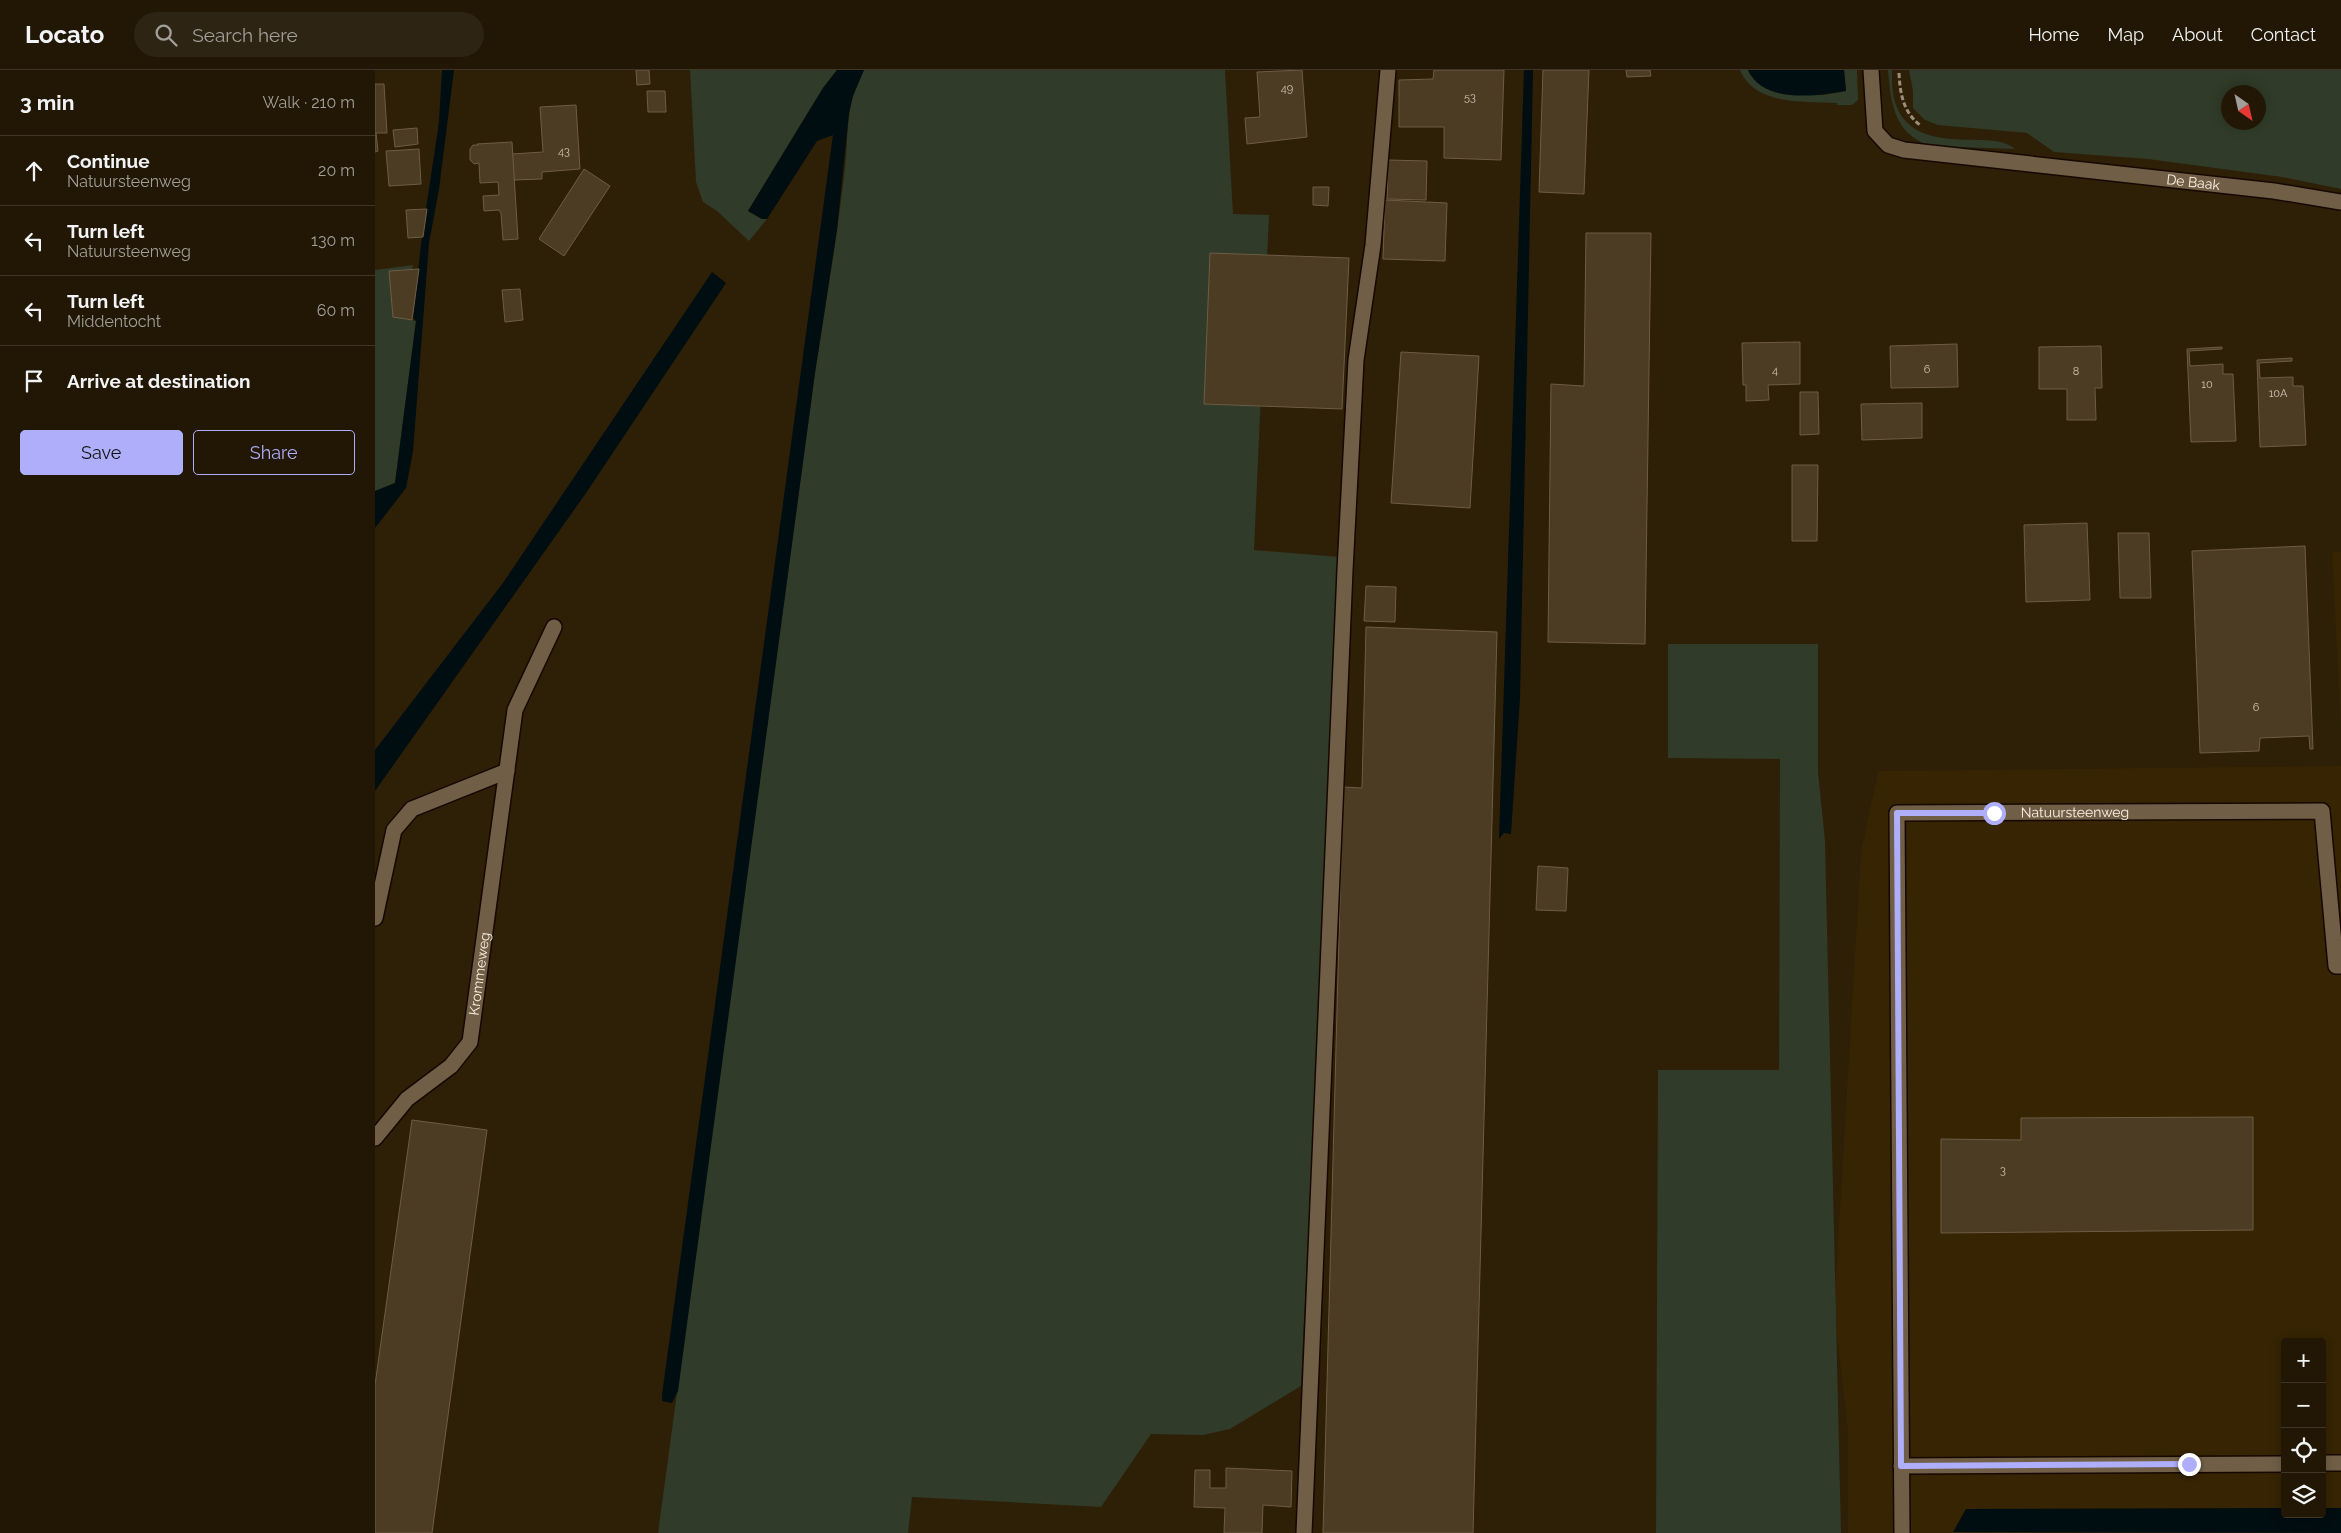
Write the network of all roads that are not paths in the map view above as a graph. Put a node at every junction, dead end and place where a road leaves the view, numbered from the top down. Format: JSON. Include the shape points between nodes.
{"nodes":[{"id":1,"x":1388,"y":70,"type":"edge"},
{"id":2,"x":1871,"y":70,"type":"edge"},
{"id":3,"x":2341,"y":202,"type":"edge"},
{"id":4,"x":555,"y":627,"type":"dead end"},
{"id":5,"x":507,"y":772,"type":"junction"},
{"id":6,"x":375,"y":918,"type":"edge"},
{"id":7,"x":2341,"y":966,"type":"edge"},
{"id":8,"x":375,"y":1138,"type":"edge"},
{"id":9,"x":2341,"y":1463,"type":"edge"},
{"id":10,"x":2281,"y":1464,"type":"edge"},
{"id":11,"x":2326,"y":1464,"type":"edge"},
{"id":12,"x":1901,"y":1466,"type":"junction"},
{"id":13,"x":1303,"y":1533,"type":"edge"},
{"id":14,"x":1902,"y":1533,"type":"edge"}],
"edges":[{"from":1,"to":13,"type":"street","via":[[1372,252],[1356,360]]},
{"from":2,"to":3,"type":"street","name":"De Baak","via":[[1875,132],[1888,145],[1904,150],[2273,191]]},
{"from":4,"to":5,"type":"street","name":"Krommeweg","via":[[515,710]]},
{"from":5,"to":6,"type":"street","via":[[412,809],[394,830]]},
{"from":5,"to":8,"type":"street","name":"Krommeweg","via":[[470,1042],[451,1066],[407,1099]]},
{"from":7,"to":12,"type":"street","name":"Natuursteenweg","via":[[2336,966],[2322,811],[1897,813]]},
{"from":9,"to":11,"type":"street"},
{"from":10,"to":12,"type":"street"},
{"from":12,"to":14,"type":"street"}]}
